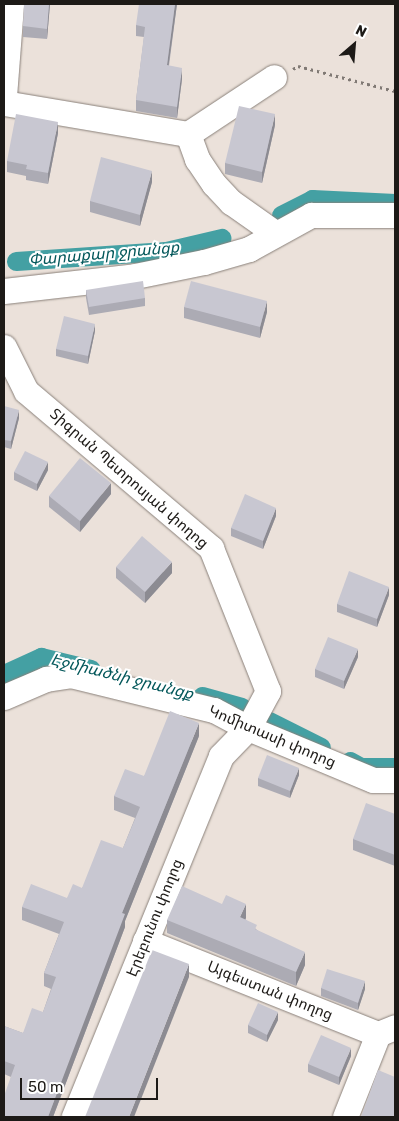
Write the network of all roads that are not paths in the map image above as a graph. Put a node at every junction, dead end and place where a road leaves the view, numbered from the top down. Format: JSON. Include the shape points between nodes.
{"nodes":[{"id":1,"x":11,"y":4,"type":"edge"},
{"id":2,"x":274,"y":76,"type":"road end"},
{"id":3,"x":4,"y":96,"type":"edge"},
{"id":4,"x":4,"y":103,"type":"edge"},
{"id":5,"x":188,"y":134,"type":"junction"},
{"id":6,"x":395,"y":215,"type":"edge"},
{"id":7,"x":275,"y":233,"type":"junction"},
{"id":8,"x":4,"y":291,"type":"edge"},
{"id":9,"x":4,"y":347,"type":"edge"},
{"id":10,"x":4,"y":697,"type":"edge"},
{"id":11,"x":248,"y":728,"type":"junction"},
{"id":12,"x":395,"y":780,"type":"edge"},
{"id":13,"x":145,"y":941,"type":"junction"},
{"id":14,"x":387,"y":1031,"type":"edge"},
{"id":15,"x":74,"y":1117,"type":"edge"},
{"id":16,"x":345,"y":1117,"type":"edge"}],
"edges":[{"from":1,"to":3,"type":"street"},
{"from":2,"to":5,"type":"street"},
{"from":4,"to":5,"type":"street"},
{"from":5,"to":7,"type":"street","via":[[197,159],[214,184],[231,202]]},
{"from":6,"to":7,"type":"street","via":[[311,216]]},
{"from":7,"to":8,"type":"street","via":[[249,249],[195,264],[135,276]]},
{"from":9,"to":11,"type":"street","name":"Տիգրան Պետրոսյան փողոց","via":[[26,391],[211,548],[268,691]]},
{"from":10,"to":11,"type":"street","name":"Կոմիտասի փողոց","via":[[46,679],[71,675],[214,710]]},
{"from":11,"to":12,"type":"street","name":"Կոմիտասի փողոց","via":[[373,780]]},
{"from":11,"to":13,"type":"street","name":"Էրեբունու փողոց","via":[[221,756]]},
{"from":13,"to":14,"type":"street","name":"Այգեստան փողոց"},
{"from":13,"to":15,"type":"street","name":"Էրեբունու փողոց"},
{"from":14,"to":16,"type":"street"}]}
